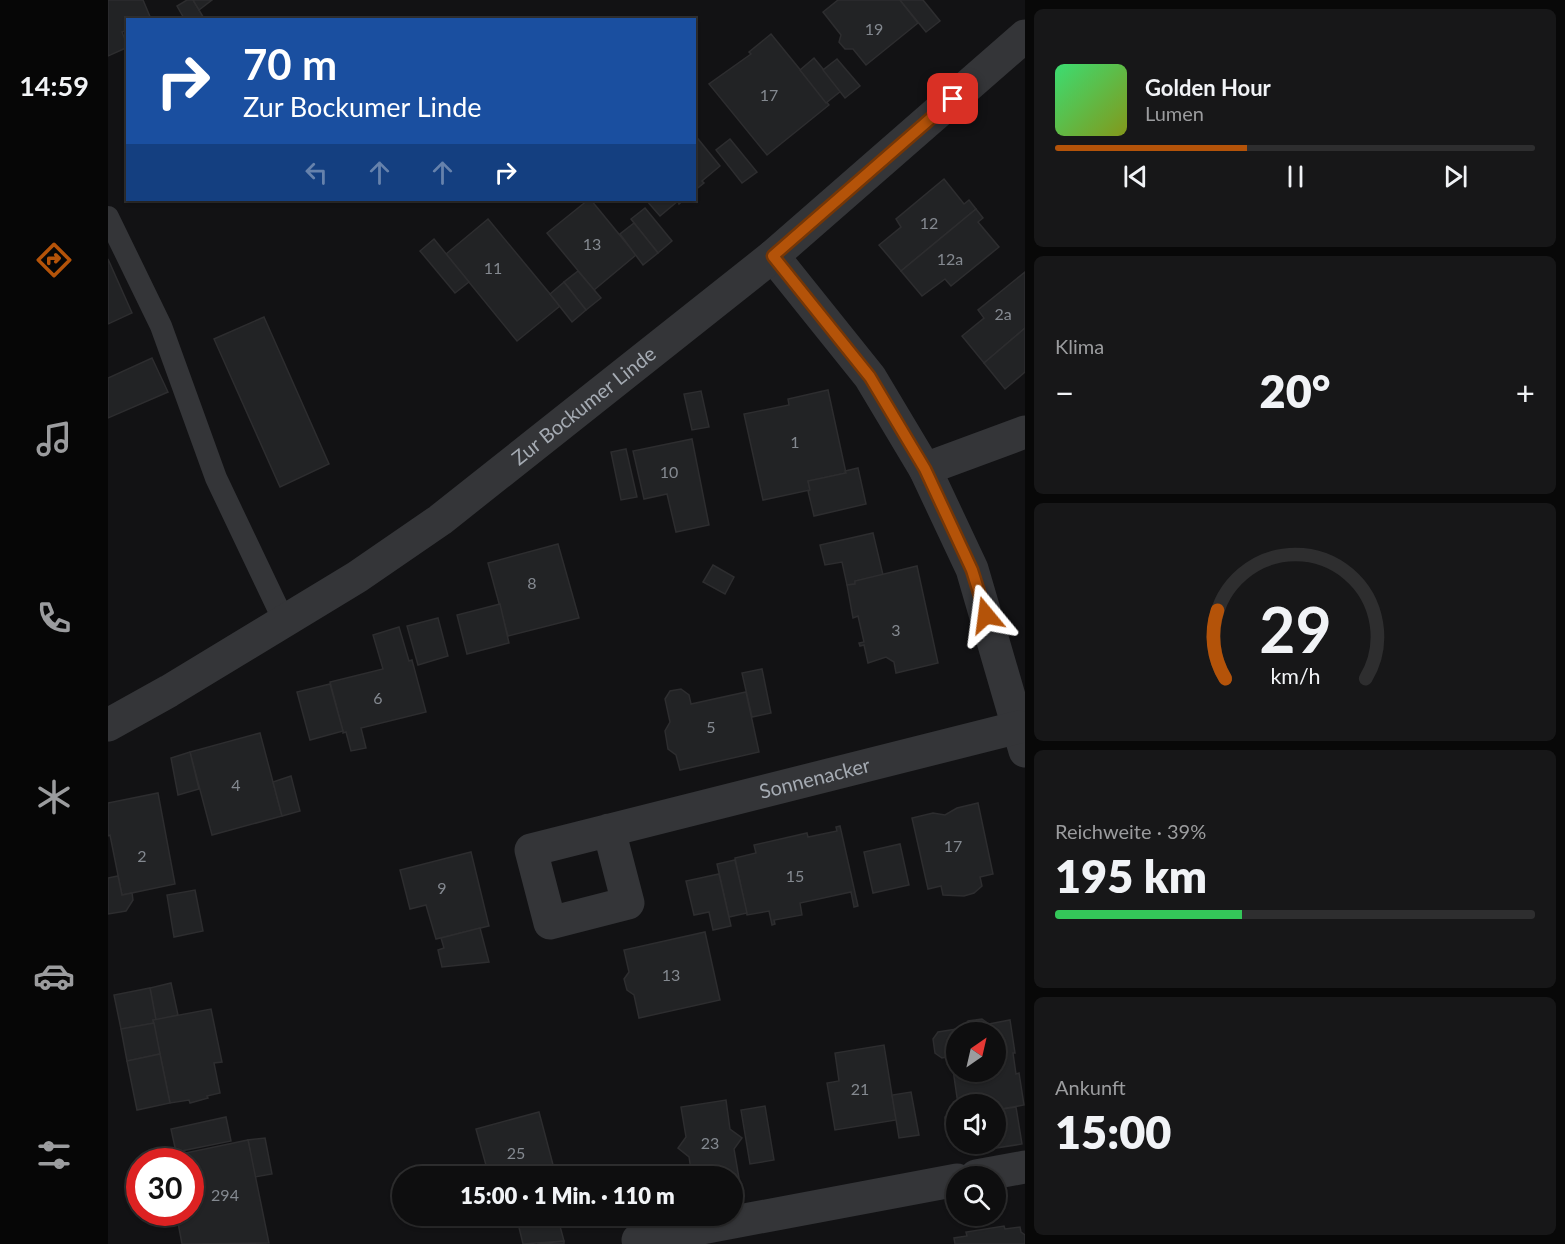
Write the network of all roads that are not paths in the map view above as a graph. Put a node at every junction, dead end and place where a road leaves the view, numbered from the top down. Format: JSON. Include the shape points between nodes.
{"nodes":[{"id":1,"x":1025,"y":36,"type":"edge"},
{"id":2,"x":108,"y":216,"type":"edge"},
{"id":3,"x":773,"y":256,"type":"junction"},
{"id":4,"x":1025,"y":432,"type":"edge"},
{"id":5,"x":925,"y":469,"type":"junction"},
{"id":6,"x":284,"y":621,"type":"junction"},
{"id":7,"x":108,"y":724,"type":"edge"},
{"id":8,"x":1022,"y":739,"type":"edge"},
{"id":9,"x":609,"y":830,"type":"dead end"},
{"id":10,"x":1025,"y":1167,"type":"edge"},
{"id":11,"x":1006,"y":1170,"type":"edge"},
{"id":12,"x":946,"y":1182,"type":"edge"},
{"id":13,"x":718,"y":1234,"type":"edge"},
{"id":14,"x":639,"y":1244,"type":"edge"}],
"edges":[{"from":1,"to":3,"type":"street","name":"Zur Bockumer Linde"},
{"from":2,"to":6,"type":"lane","via":[[161,326],[216,478]]},
{"from":3,"to":5,"type":"street","name":"Sonnenacker","via":[[870,377]]},
{"from":3,"to":6,"type":"street","name":"Zur Bockumer Linde","via":[[440,520]]},
{"from":4,"to":5,"type":"street"},
{"from":5,"to":8,"type":"street","name":"Sonnenacker","via":[[972,570]]},
{"from":6,"to":7,"type":"street","name":"Zur Bockumer Linde"},
{"from":8,"to":9,"type":"street","name":"Sonnenacker"},
{"from":10,"to":11,"type":"street"},
{"from":12,"to":13,"type":"street"},
{"from":13,"to":14,"type":"street","via":[[638,1240]]}]}
